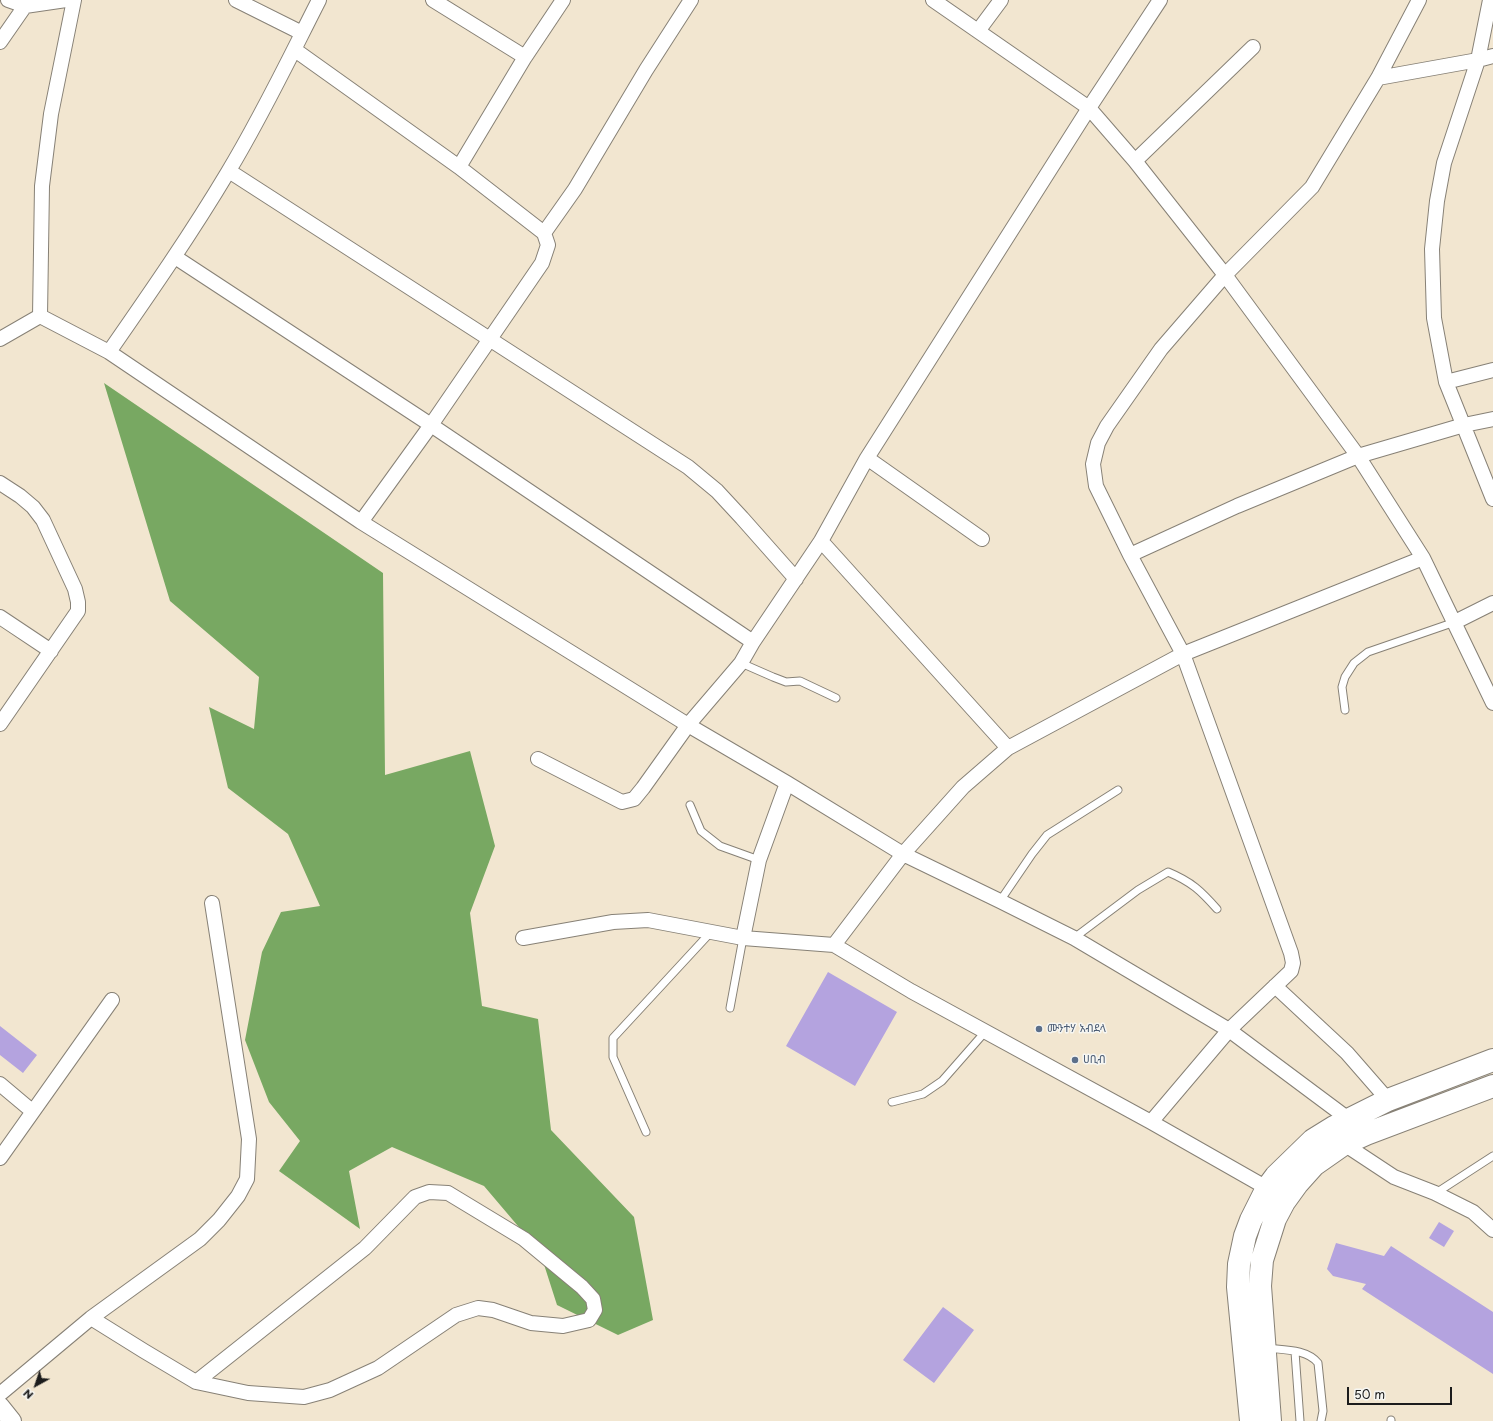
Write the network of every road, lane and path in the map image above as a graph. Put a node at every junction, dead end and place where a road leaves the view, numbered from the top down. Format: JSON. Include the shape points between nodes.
{"nodes":[{"id":1,"x":8,"y":0,"type":"edge"},
{"id":2,"x":66,"y":0,"type":"edge"},
{"id":3,"x":74,"y":0,"type":"edge"},
{"id":4,"x":236,"y":0,"type":"edge"},
{"id":5,"x":320,"y":0,"type":"edge"},
{"id":6,"x":433,"y":0,"type":"edge"},
{"id":7,"x":563,"y":0,"type":"edge"},
{"id":8,"x":692,"y":0,"type":"edge"},
{"id":9,"x":933,"y":0,"type":"edge"},
{"id":10,"x":1001,"y":0,"type":"edge"},
{"id":11,"x":1160,"y":0,"type":"edge"},
{"id":12,"x":1419,"y":0,"type":"edge"},
{"id":13,"x":1490,"y":0,"type":"edge"},
{"id":14,"x":449,"y":4,"type":"edge"},
{"id":15,"x":25,"y":6,"type":"junction"},
{"id":16,"x":978,"y":31,"type":"junction"},
{"id":17,"x":302,"y":33,"type":"junction"},
{"id":18,"x":0,"y":42,"type":"edge"},
{"id":19,"x":1253,"y":47,"type":"dead end"},
{"id":20,"x":295,"y":50,"type":"junction"},
{"id":21,"x":1493,"y":56,"type":"edge"},
{"id":22,"x":524,"y":57,"type":"junction"},
{"id":23,"x":1478,"y":60,"type":"junction"},
{"id":24,"x":1378,"y":78,"type":"junction"},
{"id":25,"x":1089,"y":108,"type":"junction"},
{"id":26,"x":1135,"y":161,"type":"junction"},
{"id":27,"x":459,"y":167,"type":"junction"},
{"id":28,"x":229,"y":171,"type":"junction"},
{"id":29,"x":544,"y":233,"type":"junction"},
{"id":30,"x":175,"y":257,"type":"junction"},
{"id":31,"x":1224,"y":275,"type":"junction"},
{"id":32,"x":40,"y":316,"type":"junction"},
{"id":33,"x":0,"y":339,"type":"edge"},
{"id":34,"x":490,"y":340,"type":"junction"},
{"id":35,"x":109,"y":352,"type":"junction"},
{"id":36,"x":1493,"y":370,"type":"edge"},
{"id":37,"x":1446,"y":382,"type":"junction"},
{"id":38,"x":1493,"y":419,"type":"edge"},
{"id":39,"x":431,"y":425,"type":"junction"},
{"id":40,"x":1464,"y":425,"type":"junction"},
{"id":41,"x":1358,"y":456,"type":"junction"},
{"id":42,"x":867,"y":458,"type":"junction"},
{"id":43,"x":0,"y":483,"type":"edge"},
{"id":44,"x":1493,"y":499,"type":"edge"},
{"id":45,"x":361,"y":522,"type":"junction"},
{"id":46,"x":982,"y":539,"type":"dead end"},
{"id":47,"x":821,"y":541,"type":"junction"},
{"id":48,"x":1130,"y":555,"type":"junction"},
{"id":49,"x":1423,"y":558,"type":"junction"},
{"id":50,"x":796,"y":578,"type":"junction"},
{"id":51,"x":1493,"y":602,"type":"edge"},
{"id":52,"x":0,"y":617,"type":"edge"},
{"id":53,"x":1455,"y":622,"type":"junction"},
{"id":54,"x":753,"y":642,"type":"junction"},
{"id":55,"x":51,"y":651,"type":"junction"},
{"id":56,"x":1183,"y":654,"type":"junction"},
{"id":57,"x":741,"y":663,"type":"junction"},
{"id":58,"x":836,"y":698,"type":"dead end"},
{"id":59,"x":1493,"y":703,"type":"edge"},
{"id":60,"x":1345,"y":710,"type":"dead end"},
{"id":61,"x":0,"y":724,"type":"edge"},
{"id":62,"x":688,"y":725,"type":"junction"},
{"id":63,"x":1008,"y":748,"type":"junction"},
{"id":64,"x":538,"y":759,"type":"dead end"},
{"id":65,"x":787,"y":783,"type":"junction"},
{"id":66,"x":1118,"y":790,"type":"dead end"},
{"id":67,"x":690,"y":805,"type":"dead end"},
{"id":68,"x":903,"y":854,"type":"junction"},
{"id":69,"x":759,"y":860,"type":"junction"},
{"id":70,"x":1000,"y":900,"type":"junction"},
{"id":71,"x":212,"y":903,"type":"dead end"},
{"id":72,"x":1217,"y":909,"type":"dead end"},
{"id":73,"x":711,"y":932,"type":"junction"},
{"id":74,"x":523,"y":938,"type":"dead end"},
{"id":75,"x":743,"y":938,"type":"junction"},
{"id":76,"x":1074,"y":938,"type":"junction"},
{"id":77,"x":834,"y":945,"type":"junction"},
{"id":78,"x":1275,"y":986,"type":"junction"},
{"id":79,"x":112,"y":1000,"type":"dead end"},
{"id":80,"x":730,"y":1008,"type":"dead end"},
{"id":81,"x":1229,"y":1030,"type":"junction"},
{"id":82,"x":985,"y":1032,"type":"junction"},
{"id":83,"x":1493,"y":1060,"type":"edge"},
{"id":84,"x":0,"y":1084,"type":"edge"},
{"id":85,"x":1493,"y":1086,"type":"edge"},
{"id":86,"x":1388,"y":1100,"type":"junction"},
{"id":87,"x":892,"y":1102,"type":"dead end"},
{"id":88,"x":32,"y":1111,"type":"junction"},
{"id":89,"x":1349,"y":1119,"type":"junction"},
{"id":90,"x":1151,"y":1122,"type":"junction"},
{"id":91,"x":646,"y":1132,"type":"dead end"},
{"id":92,"x":1366,"y":1134,"type":"junction"},
{"id":93,"x":1344,"y":1144,"type":"junction"},
{"id":94,"x":1493,"y":1156,"type":"edge"},
{"id":95,"x":0,"y":1158,"type":"edge"},
{"id":96,"x":1267,"y":1188,"type":"junction"},
{"id":97,"x":1435,"y":1193,"type":"junction"},
{"id":98,"x":1493,"y":1230,"type":"edge"},
{"id":99,"x":91,"y":1318,"type":"junction"},
{"id":100,"x":1264,"y":1348,"type":"junction"},
{"id":101,"x":1295,"y":1352,"type":"junction"},
{"id":102,"x":196,"y":1382,"type":"junction"},
{"id":103,"x":0,"y":1394,"type":"edge"},
{"id":104,"x":0,"y":1406,"type":"edge"},
{"id":105,"x":12,"y":1421,"type":"edge"},
{"id":106,"x":1250,"y":1421,"type":"edge"},
{"id":107,"x":1270,"y":1421,"type":"edge"},
{"id":108,"x":1300,"y":1421,"type":"edge"},
{"id":109,"x":1321,"y":1421,"type":"edge"}],
"edges":[{"from":1,"to":15,"type":"street"},
{"from":2,"to":15,"type":"street"},
{"from":3,"to":32,"type":"street","via":[[51,114],[42,186]]},
{"from":4,"to":17,"type":"street"},
{"from":5,"to":17,"type":"street"},
{"from":6,"to":14,"type":"street"},
{"from":7,"to":22,"type":"street"},
{"from":8,"to":29,"type":"street","via":[[646,70],[575,189]]},
{"from":9,"to":16,"type":"street"},
{"from":10,"to":16,"type":"street"},
{"from":11,"to":25,"type":"street"},
{"from":12,"to":24,"type":"street"},
{"from":13,"to":23,"type":"street"},
{"from":14,"to":22,"type":"street"},
{"from":15,"to":18,"type":"street"},
{"from":16,"to":25,"type":"street"},
{"from":17,"to":20,"type":"street"},
{"from":19,"to":26,"type":"street"},
{"from":20,"to":27,"type":"street"},
{"from":20,"to":28,"type":"street"},
{"from":21,"to":23,"type":"street"},
{"from":22,"to":27,"type":"street"},
{"from":23,"to":24,"type":"street"},
{"from":23,"to":37,"type":"street","via":[[1444,163],[1436,201],[1432,249],[1434,318]]},
{"from":24,"to":31,"type":"street","via":[[1312,187]]},
{"from":25,"to":26,"type":"street"},
{"from":25,"to":42,"type":"street"},
{"from":26,"to":31,"type":"street"},
{"from":27,"to":29,"type":"street"},
{"from":28,"to":30,"type":"street"},
{"from":28,"to":34,"type":"street"},
{"from":29,"to":34,"type":"street","via":[[548,245],[542,263]]},
{"from":30,"to":35,"type":"street"},
{"from":30,"to":39,"type":"street"},
{"from":31,"to":41,"type":"street"},
{"from":31,"to":48,"type":"street","via":[[1161,349],[1098,443],[1093,464],[1096,486]]},
{"from":32,"to":33,"type":"street"},
{"from":32,"to":35,"type":"street"},
{"from":34,"to":39,"type":"street"},
{"from":34,"to":50,"type":"street","via":[[688,467],[717,491]]},
{"from":35,"to":45,"type":"street"},
{"from":36,"to":37,"type":"street"},
{"from":37,"to":40,"type":"street"},
{"from":38,"to":40,"type":"street"},
{"from":39,"to":45,"type":"street"},
{"from":39,"to":54,"type":"street"},
{"from":40,"to":41,"type":"street"},
{"from":40,"to":44,"type":"street"},
{"from":41,"to":48,"type":"street","via":[[1236,506]]},
{"from":41,"to":49,"type":"street"},
{"from":42,"to":46,"type":"street"},
{"from":42,"to":47,"type":"street"},
{"from":43,"to":55,"type":"street","via":[[20,496],[43,520],[75,590],[78,611]]},
{"from":45,"to":62,"type":"street"},
{"from":47,"to":50,"type":"street"},
{"from":47,"to":63,"type":"street"},
{"from":48,"to":56,"type":"street"},
{"from":49,"to":53,"type":"street"},
{"from":49,"to":56,"type":"street"},
{"from":50,"to":54,"type":"street"},
{"from":51,"to":53,"type":"street"},
{"from":52,"to":55,"type":"street"},
{"from":53,"to":59,"type":"street"},
{"from":53,"to":60,"type":"lane","via":[[1368,652],[1354,664],[1345,677],[1342,687]]},
{"from":54,"to":57,"type":"street"},
{"from":55,"to":61,"type":"street"},
{"from":56,"to":63,"type":"street"},
{"from":56,"to":78,"type":"street","via":[[1291,953],[1291,971]]},
{"from":57,"to":58,"type":"lane","via":[[786,682],[800,681]]},
{"from":57,"to":62,"type":"street"},
{"from":62,"to":64,"type":"street","via":[[644,788],[634,799],[622,802]]},
{"from":62,"to":65,"type":"street"},
{"from":63,"to":68,"type":"street","via":[[963,787]]},
{"from":65,"to":68,"type":"street"},
{"from":65,"to":69,"type":"street"},
{"from":66,"to":70,"type":"lane","via":[[1047,835]]},
{"from":67,"to":69,"type":"lane","via":[[701,831],[720,846]]},
{"from":68,"to":70,"type":"street"},
{"from":68,"to":77,"type":"street"},
{"from":69,"to":75,"type":"street"},
{"from":70,"to":76,"type":"street"},
{"from":71,"to":99,"type":"street","via":[[249,1139],[247,1179],[238,1196],[200,1239]]},
{"from":72,"to":76,"type":"lane","via":[[1201,891],[1168,872],[1138,890]]},
{"from":73,"to":74,"type":"street","via":[[648,920],[613,922]]},
{"from":73,"to":75,"type":"street"},
{"from":73,"to":91,"type":"lane","via":[[613,1038],[613,1058]]},
{"from":75,"to":77,"type":"street"},
{"from":75,"to":80,"type":"lane"},
{"from":76,"to":81,"type":"street"},
{"from":77,"to":82,"type":"street"},
{"from":78,"to":81,"type":"street"},
{"from":78,"to":86,"type":"street","via":[[1347,1053]]},
{"from":79,"to":88,"type":"street"},
{"from":81,"to":89,"type":"street"},
{"from":81,"to":90,"type":"street"},
{"from":82,"to":87,"type":"lane","via":[[942,1081],[923,1094]]},
{"from":82,"to":90,"type":"street"},
{"from":83,"to":86,"type":"main road"},
{"from":84,"to":88,"type":"street"},
{"from":85,"to":92,"type":"main road"},
{"from":86,"to":89,"type":"main road"},
{"from":88,"to":95,"type":"street"},
{"from":89,"to":92,"type":"street"},
{"from":89,"to":96,"type":"main road","via":[[1313,1140]]},
{"from":90,"to":96,"type":"street"},
{"from":92,"to":93,"type":"main road"},
{"from":93,"to":97,"type":"street","via":[[1394,1177]]},
{"from":93,"to":100,"type":"main road","via":[[1314,1165],[1284,1202],[1275,1219],[1262,1260],[1260,1286]]},
{"from":94,"to":97,"type":"lane"},
{"from":96,"to":106,"type":"main road","via":[[1246,1236],[1238,1287]]},
{"from":97,"to":98,"type":"street","via":[[1473,1212]]},
{"from":99,"to":102,"type":"street"},
{"from":99,"to":103,"type":"street"},
{"from":100,"to":101,"type":"lane"},
{"from":100,"to":107,"type":"main road"},
{"from":101,"to":108,"type":"lane"},
{"from":101,"to":109,"type":"lane","via":[[1314,1357],[1318,1363],[1323,1411]]},
{"from":102,"to":102,"type":"street","via":[[248,1392],[304,1397],[330,1390],[378,1368],[456,1315],[478,1308],[493,1310],[531,1323],[563,1326],[589,1320],[595,1310],[594,1299],[524,1239],[448,1193],[429,1192],[415,1197],[365,1248]]},
{"from":104,"to":105,"type":"street"}]}
